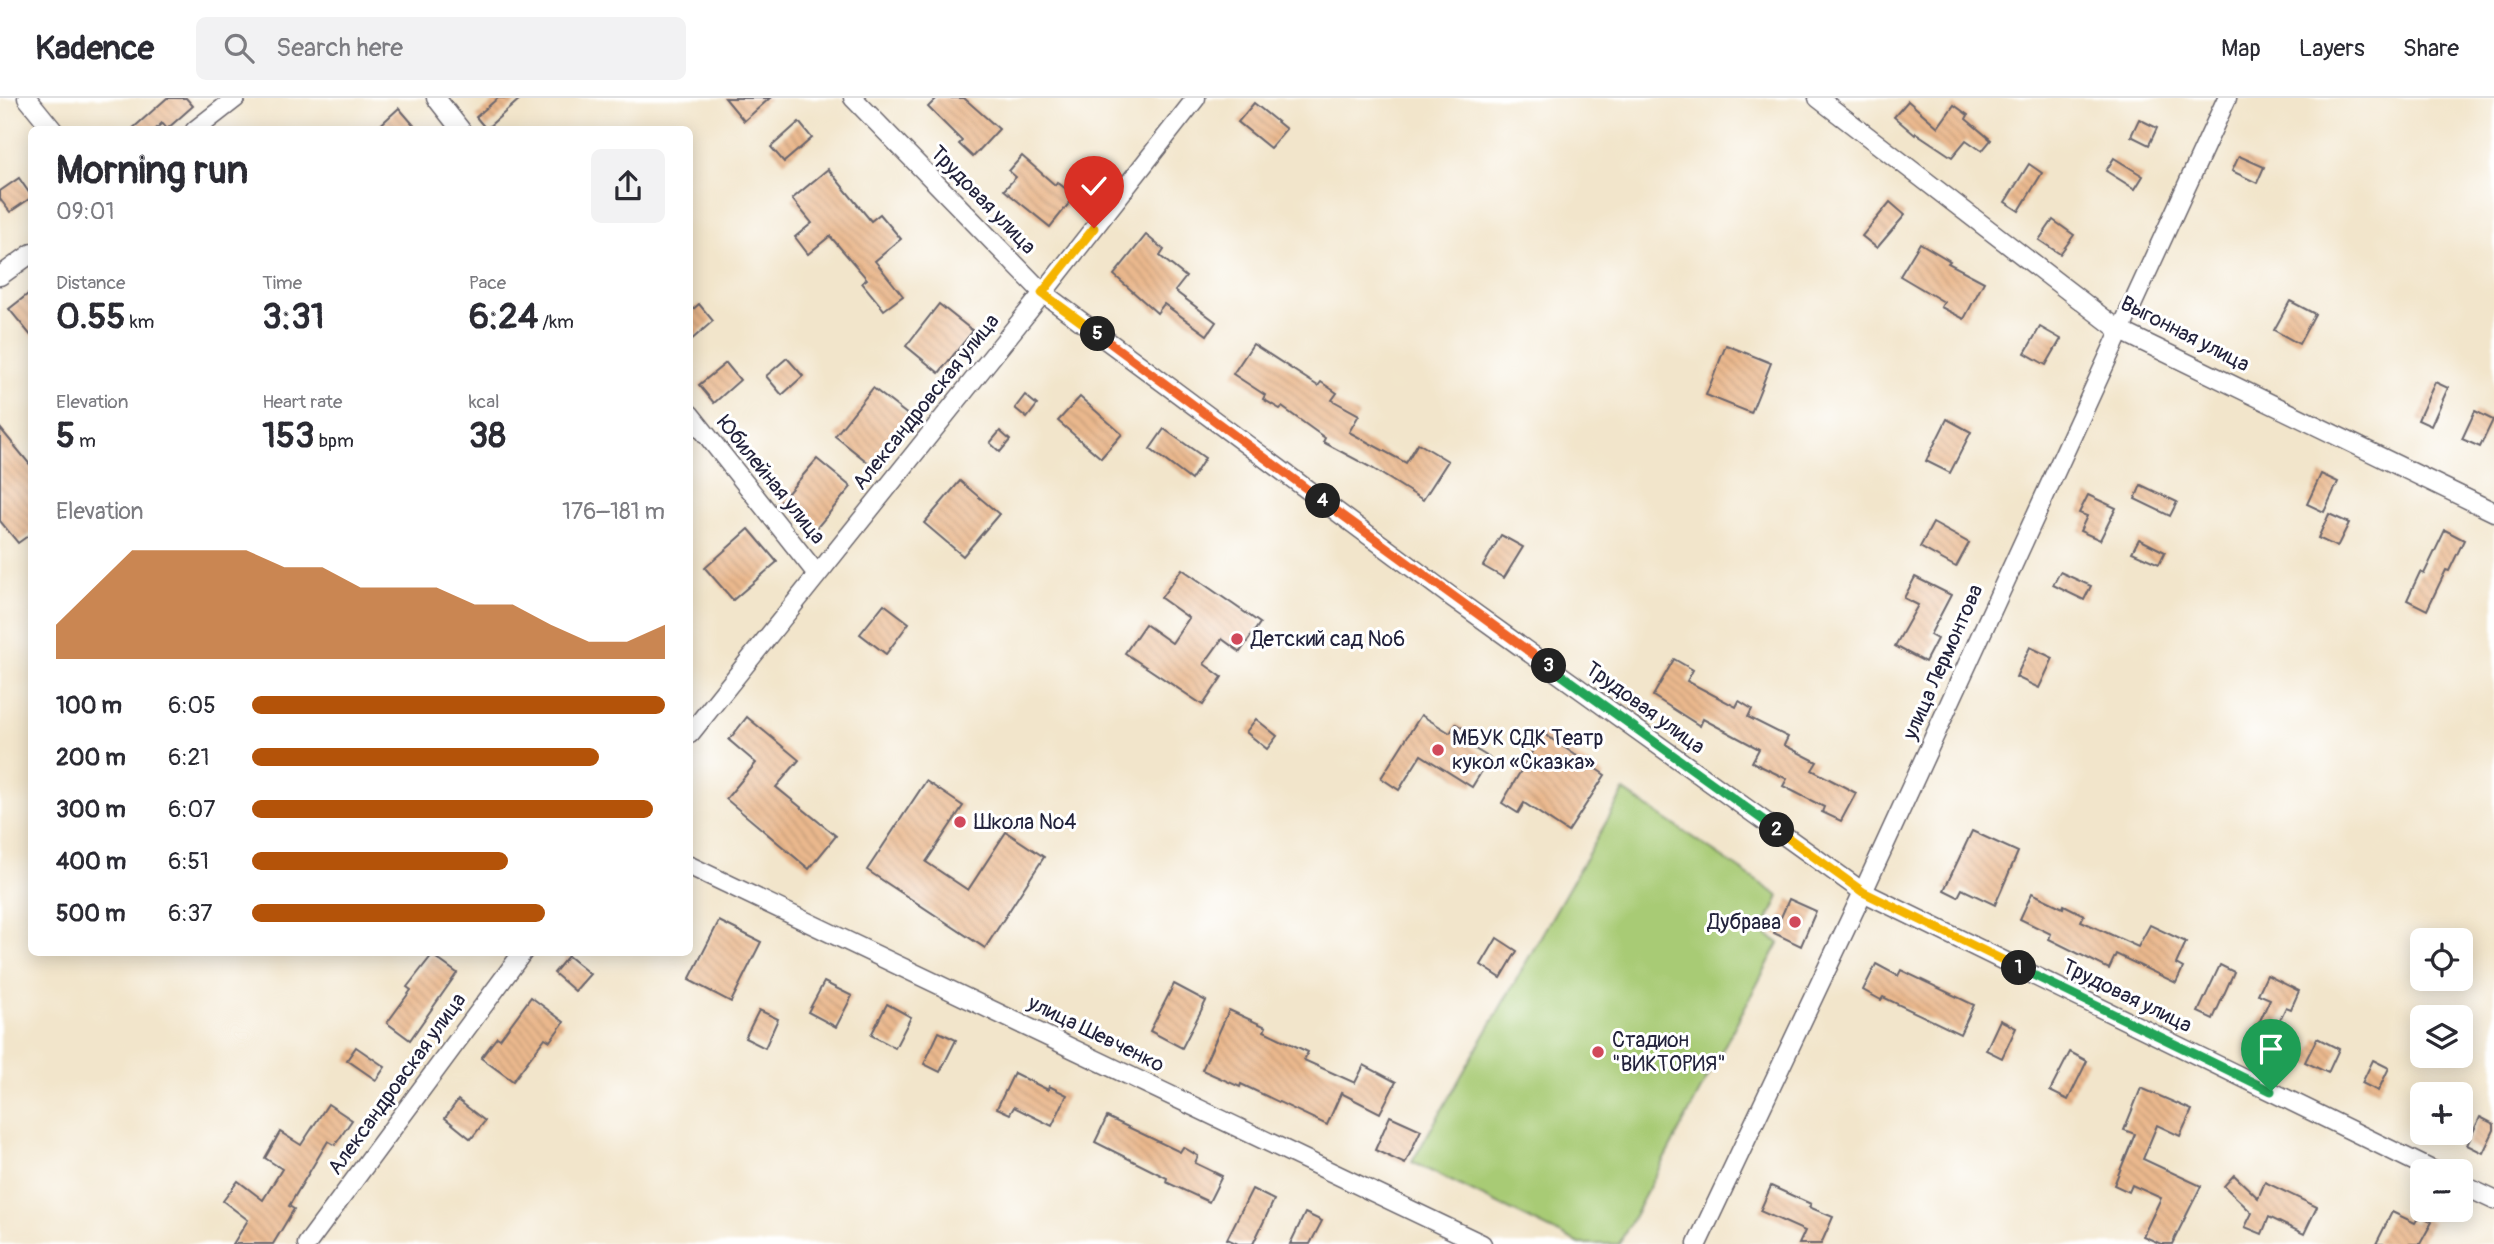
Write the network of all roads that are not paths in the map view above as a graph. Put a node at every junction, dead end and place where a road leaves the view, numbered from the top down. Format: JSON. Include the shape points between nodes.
{"nodes":[{"id":1,"x":27,"y":98,"type":"edge"},
{"id":2,"x":236,"y":98,"type":"edge"},
{"id":3,"x":436,"y":98,"type":"edge"},
{"id":4,"x":853,"y":98,"type":"edge"},
{"id":5,"x":1195,"y":98,"type":"edge"},
{"id":6,"x":1818,"y":98,"type":"edge"},
{"id":7,"x":2227,"y":98,"type":"edge"},
{"id":8,"x":50,"y":126,"type":"edge"},
{"id":9,"x":200,"y":126,"type":"edge"},
{"id":10,"x":458,"y":126,"type":"edge"},
{"id":11,"x":28,"y":256,"type":"edge"},
{"id":12,"x":0,"y":276,"type":"edge"},
{"id":13,"x":1042,"y":293,"type":"junction"},
{"id":14,"x":2119,"y":330,"type":"junction"},
{"id":15,"x":693,"y":418,"type":"edge"},
{"id":16,"x":2494,"y":512,"type":"edge"},
{"id":17,"x":817,"y":574,"type":"junction"},
{"id":18,"x":693,"y":730,"type":"edge"},
{"id":19,"x":693,"y":867,"type":"edge"},
{"id":20,"x":1863,"y":892,"type":"junction"},
{"id":21,"x":520,"y":956,"type":"edge"},
{"id":22,"x":2410,"y":1159,"type":"edge"},
{"id":23,"x":2473,"y":1190,"type":"edge"},
{"id":24,"x":2494,"y":1200,"type":"edge"},
{"id":25,"x":307,"y":1244,"type":"edge"},
{"id":26,"x":1482,"y":1244,"type":"edge"},
{"id":27,"x":1697,"y":1244,"type":"edge"}],
"edges":[{"from":1,"to":8,"type":"street"},
{"from":2,"to":9,"type":"street"},
{"from":3,"to":10,"type":"street"},
{"from":4,"to":13,"type":"street","name":"Трудовая улица"},
{"from":5,"to":13,"type":"street","name":"Александровская улица"},
{"from":6,"to":14,"type":"street","name":"Выгонная улица"},
{"from":7,"to":14,"type":"street","name":"улица Лермонтова"},
{"from":11,"to":12,"type":"street"},
{"from":13,"to":17,"type":"street","name":"Александровская улица"},
{"from":13,"to":20,"type":"street","name":"Трудовая улица","via":[[1449,595]]},
{"from":14,"to":16,"type":"street","name":"Выгонная улица"},
{"from":14,"to":20,"type":"street","name":"улица Лермонтова"},
{"from":15,"to":17,"type":"street","name":"Юбилейная улица"},
{"from":17,"to":18,"type":"street","name":"Александровская улица"},
{"from":19,"to":26,"type":"street","name":"улица Шевченко"},
{"from":20,"to":22,"type":"street","name":"Трудовая улица"},
{"from":20,"to":27,"type":"street","name":"улица Лермонтова"},
{"from":21,"to":25,"type":"street","name":"Александровская улица"},
{"from":23,"to":24,"type":"street"}]}
